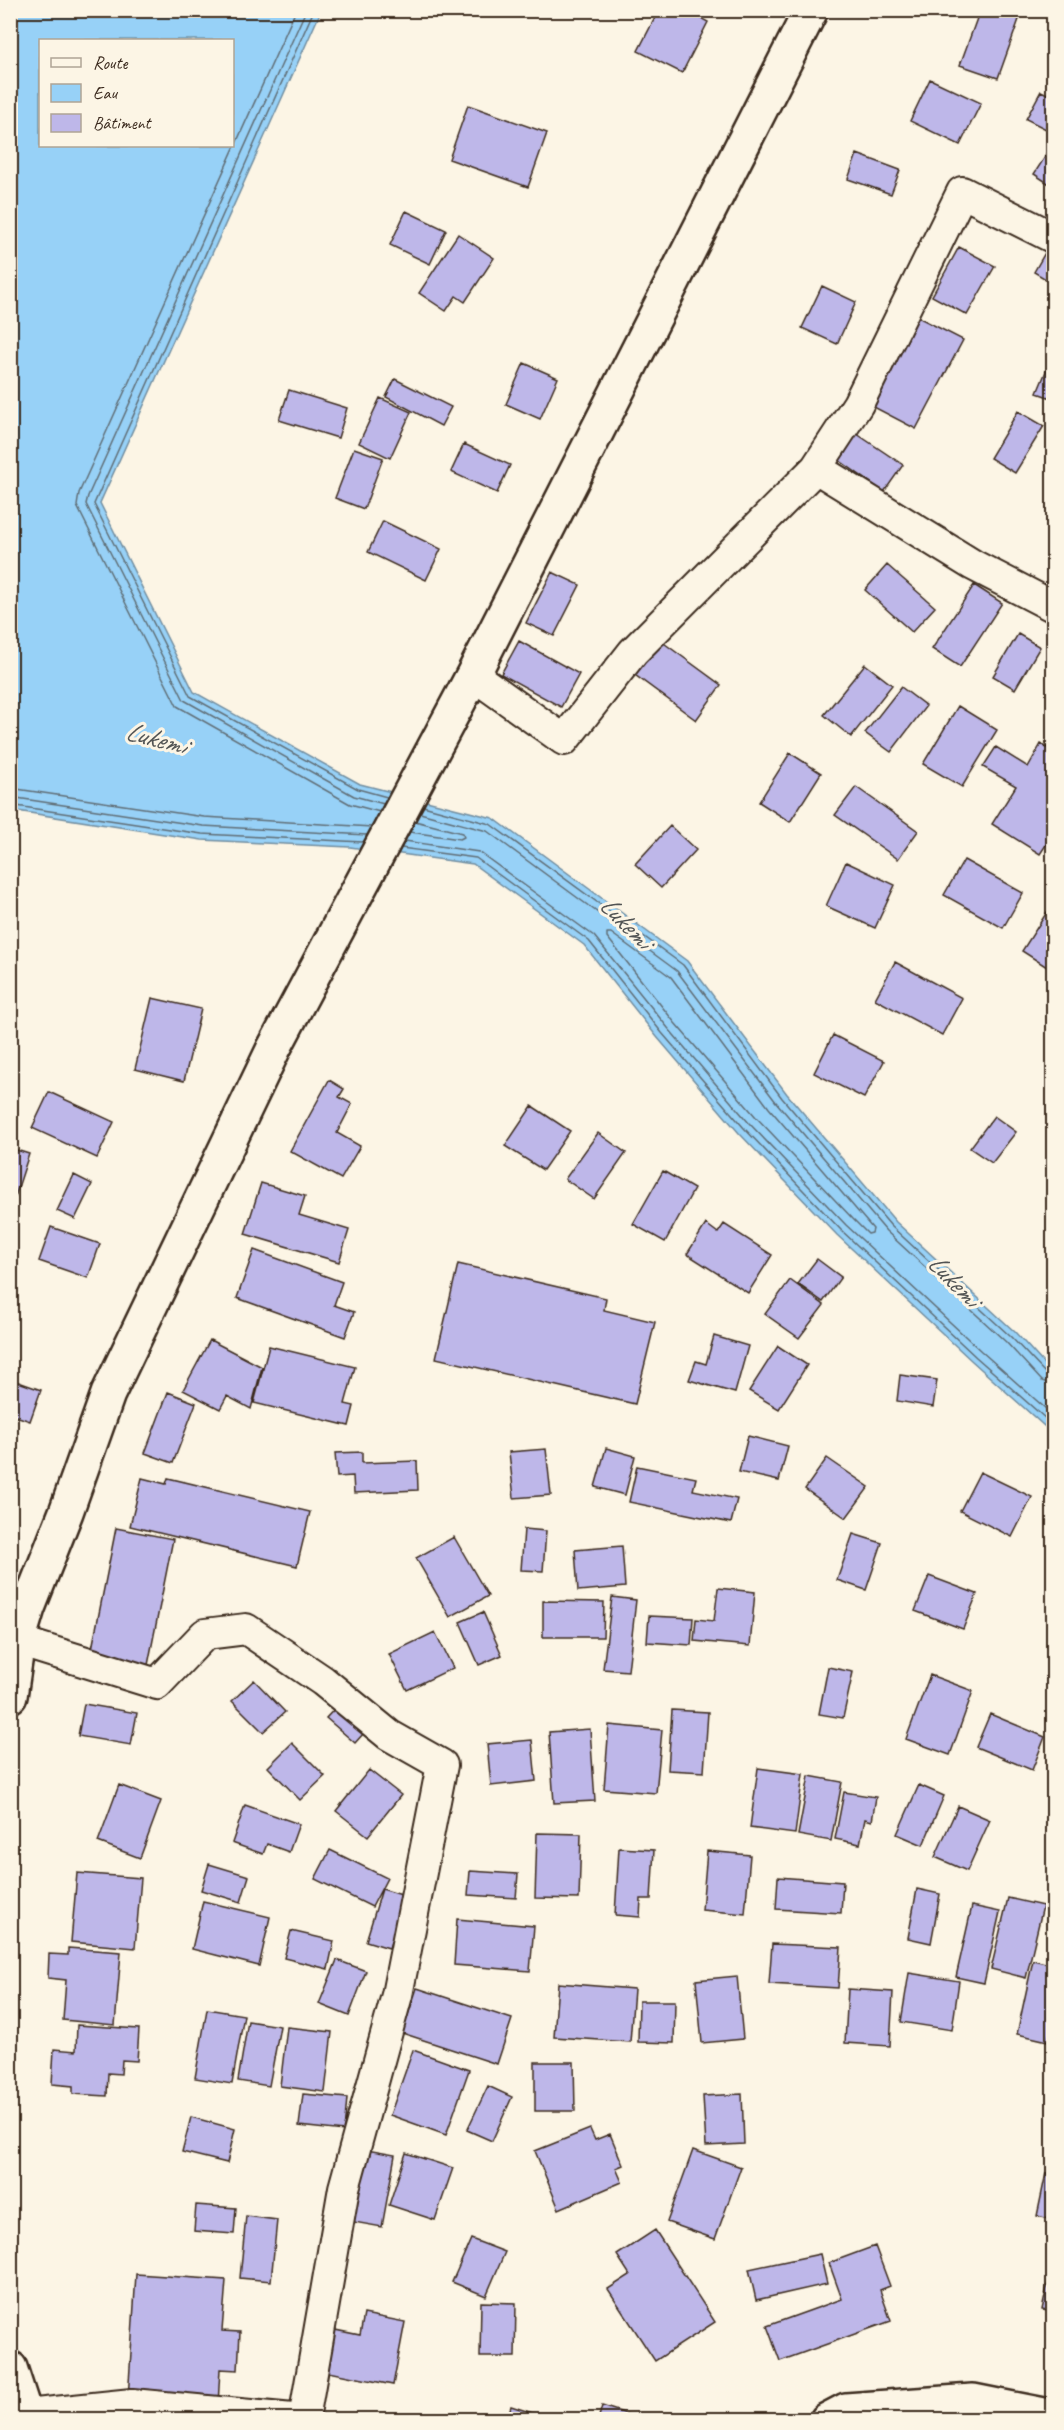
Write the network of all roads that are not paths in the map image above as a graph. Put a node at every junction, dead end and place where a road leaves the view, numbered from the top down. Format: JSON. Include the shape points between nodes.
{"nodes":[{"id":1,"x":811,"y":10,"type":"edge"},
{"id":2,"x":1053,"y":238,"type":"edge"},
{"id":3,"x":816,"y":468,"type":"junction"},
{"id":4,"x":1053,"y":607,"type":"edge"},
{"id":5,"x":469,"y":682,"type":"junction"},
{"id":6,"x":18,"y":1641,"type":"junction"},
{"id":7,"x":10,"y":1696,"type":"edge"},
{"id":8,"x":10,"y":2368,"type":"edge"},
{"id":9,"x":26,"y":2417,"type":"edge"},
{"id":10,"x":1053,"y":2417,"type":"edge"},
{"id":11,"x":304,"y":2419,"type":"edge"},
{"id":12,"x":827,"y":2420,"type":"edge"}],
"edges":[{"from":1,"to":5,"type":"main road"},
{"from":2,"to":3,"type":"street","via":[[962,192],[858,404]]},
{"from":3,"to":4,"type":"street","via":[[973,565]]},
{"from":3,"to":5,"type":"street","via":[[633,652],[564,740]]},
{"from":5,"to":6,"type":"main road","via":[[274,1048],[108,1394]]},
{"from":6,"to":7,"type":"main road"},
{"from":6,"to":11,"type":"street","via":[[157,1684],[205,1634],[246,1629],[323,1681],[389,1735],[442,1765],[397,1995],[344,2188]]},
{"from":8,"to":9,"type":"main road"},
{"from":9,"to":11,"type":"street","via":[[132,2404]]},
{"from":10,"to":12,"type":"main road","via":[[973,2401],[846,2410]]}]}
